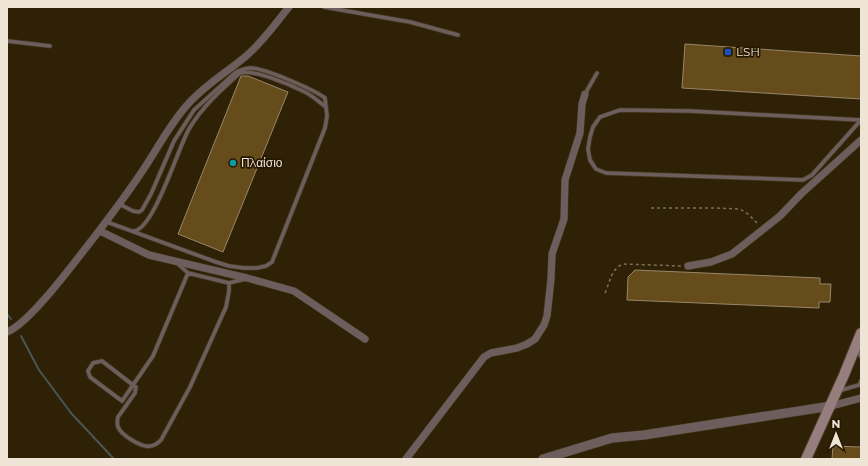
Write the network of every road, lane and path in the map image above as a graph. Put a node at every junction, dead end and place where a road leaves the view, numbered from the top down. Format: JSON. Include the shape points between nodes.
{"nodes":[{"id":1,"x":289,"y":7,"type":"edge"},
{"id":2,"x":324,"y":7,"type":"edge"},
{"id":3,"x":458,"y":35,"type":"dead end"},
{"id":4,"x":7,"y":41,"type":"edge"},
{"id":5,"x":50,"y":46,"type":"dead end"},
{"id":6,"x":597,"y":73,"type":"dead end"},
{"id":7,"x":585,"y":94,"type":"joint"},
{"id":8,"x":326,"y":107,"type":"junction"},
{"id":9,"x":861,"y":120,"type":"edge"},
{"id":10,"x":861,"y":140,"type":"edge"},
{"id":11,"x":119,"y":204,"type":"junction"},
{"id":12,"x":651,"y":208,"type":"dead end"},
{"id":13,"x":106,"y":222,"type":"junction"},
{"id":14,"x":763,"y":230,"type":"junction"},
{"id":15,"x":100,"y":231,"type":"junction"},
{"id":16,"x":133,"y":231,"type":"junction"},
{"id":17,"x":176,"y":262,"type":"junction"},
{"id":18,"x":688,"y":266,"type":"joint"},
{"id":19,"x":188,"y":272,"type":"junction"},
{"id":20,"x":247,"y":278,"type":"junction"},
{"id":21,"x":229,"y":283,"type":"junction"},
{"id":22,"x":605,"y":293,"type":"dead end"},
{"id":23,"x":7,"y":332,"type":"edge"},
{"id":24,"x":861,"y":333,"type":"edge"},
{"id":25,"x":365,"y":339,"type":"dead end"},
{"id":26,"x":856,"y":348,"type":"junction"},
{"id":27,"x":861,"y":357,"type":"edge"},
{"id":28,"x":861,"y":381,"type":"edge"},
{"id":29,"x":133,"y":385,"type":"junction"},
{"id":30,"x":837,"y":391,"type":"junction"},
{"id":31,"x":861,"y":398,"type":"edge"},
{"id":32,"x":831,"y":406,"type":"junction"},
{"id":33,"x":406,"y":459,"type":"edge"},
{"id":34,"x":543,"y":459,"type":"edge"},
{"id":35,"x":806,"y":459,"type":"edge"}],
"edges":[{"from":1,"to":11,"type":"street","via":[[246,56],[188,103]]},
{"from":2,"to":3,"type":"lane","via":[[410,22]]},
{"from":4,"to":5,"type":"lane"},
{"from":6,"to":7,"type":"lane"},
{"from":7,"to":33,"type":"street","via":[[580,133],[565,180],[564,219],[552,254],[546,316],[541,332],[536,339],[527,344],[484,357]]},
{"from":8,"to":11,"type":"lane","via":[[325,98],[319,94],[260,69],[236,72],[194,110],[174,140],[142,210],[133,211]]},
{"from":8,"to":16,"type":"lane","via":[[306,92],[253,72],[240,73],[201,110],[188,131],[154,211],[138,231]]},
{"from":8,"to":16,"type":"lane","via":[[325,128],[272,262],[266,266],[228,266]]},
{"from":9,"to":9,"type":"lane","via":[[620,110],[600,117],[596,122],[590,137],[589,154],[596,169],[606,173],[803,180],[812,175]]},
{"from":10,"to":14,"type":"street"},
{"from":11,"to":13,"type":"street"},
{"from":12,"to":14,"type":"path","via":[[740,209]]},
{"from":13,"to":15,"type":"street"},
{"from":13,"to":16,"type":"lane"},
{"from":14,"to":18,"type":"street","via":[[732,254],[707,263]]},
{"from":15,"to":17,"type":"street","via":[[149,255]]},
{"from":15,"to":23,"type":"street","via":[[51,292]]},
{"from":17,"to":19,"type":"lane"},
{"from":17,"to":20,"type":"street"},
{"from":18,"to":22,"type":"path","via":[[623,264],[616,267]]},
{"from":19,"to":21,"type":"lane"},
{"from":19,"to":29,"type":"lane","via":[[153,356]]},
{"from":20,"to":21,"type":"lane"},
{"from":20,"to":25,"type":"street","via":[[294,291]]},
{"from":21,"to":29,"type":"lane","via":[[226,307],[190,387],[161,440],[149,447],[138,444],[118,427],[118,418],[135,394],[136,388]]},
{"from":24,"to":26,"type":"main road"},
{"from":26,"to":27,"type":"lane"},
{"from":26,"to":30,"type":"main road"},
{"from":28,"to":30,"type":"lane","via":[[859,386]]},
{"from":29,"to":29,"type":"lane","via":[[102,361],[89,368],[90,377],[122,401]]},
{"from":30,"to":32,"type":"main road"},
{"from":31,"to":32,"type":"street"},
{"from":32,"to":34,"type":"street","via":[[612,438]]},
{"from":32,"to":35,"type":"main road"}]}
